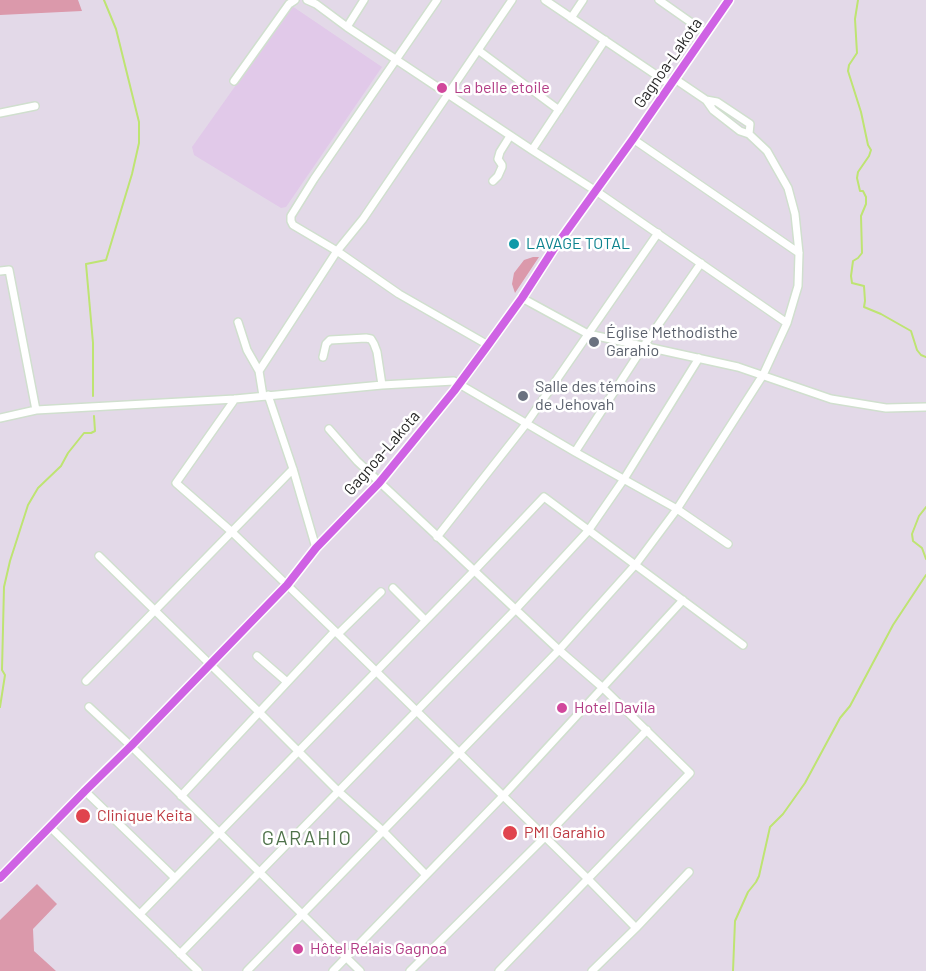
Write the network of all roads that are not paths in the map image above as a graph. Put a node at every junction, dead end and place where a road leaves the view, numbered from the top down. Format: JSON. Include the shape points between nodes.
{"nodes":[{"id":1,"x":295,"y":0,"type":"edge"},
{"id":2,"x":307,"y":0,"type":"edge"},
{"id":3,"x":364,"y":0,"type":"edge"},
{"id":4,"x":437,"y":0,"type":"edge"},
{"id":5,"x":512,"y":0,"type":"edge"},
{"id":6,"x":545,"y":0,"type":"edge"},
{"id":7,"x":583,"y":0,"type":"edge"},
{"id":8,"x":659,"y":0,"type":"edge"},
{"id":9,"x":729,"y":0,"type":"edge"},
{"id":10,"x":571,"y":18,"type":"junction"},
{"id":11,"x":347,"y":27,"type":"junction"},
{"id":12,"x":706,"y":33,"type":"junction"},
{"id":13,"x":605,"y":40,"type":"junction"},
{"id":14,"x":478,"y":50,"type":"junction"},
{"id":15,"x":397,"y":60,"type":"junction"},
{"id":16,"x":234,"y":81,"type":"dead end"},
{"id":17,"x":673,"y":82,"type":"junction"},
{"id":18,"x":448,"y":94,"type":"junction"},
{"id":19,"x":34,"y":106,"type":"dead end"},
{"id":20,"x":559,"y":111,"type":"junction"},
{"id":21,"x":0,"y":113,"type":"edge"},
{"id":22,"x":510,"y":136,"type":"junction"},
{"id":23,"x":633,"y":139,"type":"junction"},
{"id":24,"x":532,"y":150,"type":"junction"},
{"id":25,"x":493,"y":181,"type":"dead end"},
{"id":26,"x":596,"y":191,"type":"junction"},
{"id":27,"x":658,"y":233,"type":"junction"},
{"id":28,"x":337,"y":251,"type":"junction"},
{"id":29,"x":799,"y":253,"type":"junction"},
{"id":30,"x":700,"y":263,"type":"junction"},
{"id":31,"x":0,"y":271,"type":"edge"},
{"id":32,"x":522,"y":298,"type":"junction"},
{"id":33,"x":238,"y":322,"type":"dead end"},
{"id":34,"x":788,"y":323,"type":"junction"},
{"id":35,"x":588,"y":334,"type":"junction"},
{"id":36,"x":488,"y":345,"type":"junction"},
{"id":37,"x":643,"y":347,"type":"junction"},
{"id":38,"x":323,"y":357,"type":"dead end"},
{"id":39,"x":699,"y":358,"type":"junction"},
{"id":40,"x":260,"y":371,"type":"junction"},
{"id":41,"x":762,"y":375,"type":"junction"},
{"id":42,"x":459,"y":384,"type":"junction"},
{"id":43,"x":382,"y":385,"type":"junction"},
{"id":44,"x":265,"y":396,"type":"junction"},
{"id":45,"x":235,"y":399,"type":"junction"},
{"id":46,"x":926,"y":407,"type":"edge"},
{"id":47,"x":36,"y":410,"type":"junction"},
{"id":48,"x":0,"y":417,"type":"edge"},
{"id":49,"x":526,"y":424,"type":"junction"},
{"id":50,"x":329,"y":429,"type":"dead end"},
{"id":51,"x":575,"y":452,"type":"junction"},
{"id":52,"x":293,"y":469,"type":"junction"},
{"id":53,"x":624,"y":479,"type":"junction"},
{"id":54,"x":380,"y":483,"type":"junction"},
{"id":55,"x":677,"y":508,"type":"junction"},
{"id":56,"x":588,"y":531,"type":"junction"},
{"id":57,"x":232,"y":532,"type":"junction"},
{"id":58,"x":437,"y":537,"type":"junction"},
{"id":59,"x":728,"y":544,"type":"dead end"},
{"id":60,"x":316,"y":548,"type":"junction"},
{"id":61,"x":99,"y":556,"type":"dead end"},
{"id":62,"x":636,"y":564,"type":"junction"},
{"id":63,"x":474,"y":571,"type":"junction"},
{"id":64,"x":287,"y":585,"type":"junction"},
{"id":65,"x":393,"y":588,"type":"dead end"},
{"id":66,"x":381,"y":592,"type":"dead end"},
{"id":67,"x":683,"y":600,"type":"junction"},
{"id":68,"x":515,"y":610,"type":"junction"},
{"id":69,"x":156,"y":611,"type":"junction"},
{"id":70,"x":425,"y":620,"type":"junction"},
{"id":71,"x":337,"y":632,"type":"junction"},
{"id":72,"x":743,"y":645,"type":"dead end"},
{"id":73,"x":559,"y":650,"type":"junction"},
{"id":74,"x":257,"y":656,"type":"dead end"},
{"id":75,"x":210,"y":664,"type":"junction"},
{"id":76,"x":376,"y":671,"type":"junction"},
{"id":77,"x":86,"y":681,"type":"dead end"},
{"id":78,"x":287,"y":682,"type":"junction"},
{"id":79,"x":603,"y":688,"type":"junction"},
{"id":80,"x":89,"y":707,"type":"dead end"},
{"id":81,"x":417,"y":711,"type":"junction"},
{"id":82,"x":259,"y":712,"type":"junction"},
{"id":83,"x":647,"y":730,"type":"junction"},
{"id":84,"x":131,"y":746,"type":"junction"},
{"id":85,"x":299,"y":752,"type":"junction"},
{"id":86,"x":459,"y":753,"type":"junction"},
{"id":87,"x":85,"y":791,"type":"junction"},
{"id":88,"x":338,"y":791,"type":"junction"},
{"id":89,"x":181,"y":796,"type":"junction"},
{"id":90,"x":503,"y":796,"type":"junction"},
{"id":91,"x":50,"y":827,"type":"junction"},
{"id":92,"x":383,"y":831,"type":"junction"},
{"id":93,"x":219,"y":833,"type":"junction"},
{"id":94,"x":545,"y":837,"type":"junction"},
{"id":95,"x":260,"y":872,"type":"junction"},
{"id":96,"x":689,"y":872,"type":"dead end"},
{"id":97,"x":426,"y":875,"type":"junction"},
{"id":98,"x":0,"y":878,"type":"edge"},
{"id":99,"x":176,"y":878,"type":"junction"},
{"id":100,"x":588,"y":879,"type":"junction"},
{"id":101,"x":140,"y":914,"type":"junction"},
{"id":102,"x":302,"y":914,"type":"junction"},
{"id":103,"x":636,"y":928,"type":"junction"},
{"id":104,"x":180,"y":954,"type":"junction"},
{"id":105,"x":346,"y":957,"type":"junction"},
{"id":106,"x":198,"y":971,"type":"edge"},
{"id":107,"x":247,"y":971,"type":"edge"},
{"id":108,"x":333,"y":971,"type":"edge"},
{"id":109,"x":360,"y":971,"type":"edge"},
{"id":110,"x":410,"y":971,"type":"edge"},
{"id":111,"x":499,"y":971,"type":"edge"},
{"id":112,"x":592,"y":971,"type":"edge"}],
"edges":[{"from":1,"to":16,"type":"street"},
{"from":2,"to":11,"type":"street"},
{"from":3,"to":11,"type":"street"},
{"from":4,"to":15,"type":"street"},
{"from":5,"to":14,"type":"street"},
{"from":6,"to":10,"type":"street"},
{"from":7,"to":10,"type":"street"},
{"from":8,"to":12,"type":"street"},
{"from":9,"to":12,"type":"main road","name":"Gagnoa-Lakota"},
{"from":10,"to":13,"type":"street"},
{"from":11,"to":15,"type":"street"},
{"from":12,"to":17,"type":"main road","name":"Gagnoa-Lakota"},
{"from":13,"to":17,"type":"street"},
{"from":13,"to":20,"type":"street"},
{"from":14,"to":18,"type":"street"},
{"from":14,"to":20,"type":"street"},
{"from":15,"to":18,"type":"street"},
{"from":15,"to":28,"type":"street","via":[[291,216],[293,225]]},
{"from":17,"to":23,"type":"main road","name":"Gagnoa-Lakota"},
{"from":17,"to":29,"type":"street","via":[[706,100],[713,110],[767,151],[789,188]]},
{"from":18,"to":22,"type":"street"},
{"from":18,"to":28,"type":"street"},
{"from":19,"to":21,"type":"street"},
{"from":20,"to":24,"type":"street"},
{"from":22,"to":24,"type":"street"},
{"from":22,"to":25,"type":"street","via":[[500,152],[502,167]]},
{"from":23,"to":26,"type":"main road","name":"Gagnoa-Lakota"},
{"from":23,"to":29,"type":"street"},
{"from":24,"to":26,"type":"street"},
{"from":26,"to":27,"type":"street"},
{"from":26,"to":32,"type":"main road","name":"Gagnoa-Lakota"},
{"from":27,"to":30,"type":"street"},
{"from":27,"to":35,"type":"street"},
{"from":28,"to":36,"type":"street","via":[[399,294]]},
{"from":28,"to":40,"type":"street"},
{"from":29,"to":34,"type":"street","via":[[798,286]]},
{"from":30,"to":34,"type":"street"},
{"from":30,"to":37,"type":"street"},
{"from":31,"to":47,"type":"street","via":[[9,270]]},
{"from":32,"to":35,"type":"street"},
{"from":32,"to":36,"type":"main road","name":"Gagnoa-Lakota"},
{"from":33,"to":40,"type":"street"},
{"from":34,"to":41,"type":"street"},
{"from":35,"to":37,"type":"street"},
{"from":35,"to":49,"type":"street"},
{"from":36,"to":42,"type":"main road","name":"Gagnoa-Lakota"},
{"from":37,"to":39,"type":"street"},
{"from":37,"to":51,"type":"street"},
{"from":38,"to":43,"type":"street","via":[[330,340],[370,339],[375,344]]},
{"from":39,"to":41,"type":"street"},
{"from":39,"to":53,"type":"street"},
{"from":40,"to":44,"type":"street"},
{"from":41,"to":46,"type":"street","via":[[831,399],[886,408]]},
{"from":41,"to":55,"type":"street"},
{"from":42,"to":43,"type":"street","via":[[454,381]]},
{"from":42,"to":49,"type":"street"},
{"from":42,"to":54,"type":"main road","name":"Gagnoa-Lakota"},
{"from":43,"to":44,"type":"street"},
{"from":44,"to":45,"type":"street"},
{"from":44,"to":52,"type":"street"},
{"from":45,"to":47,"type":"street"},
{"from":45,"to":57,"type":"street","via":[[176,483]]},
{"from":47,"to":48,"type":"street"},
{"from":49,"to":51,"type":"street"},
{"from":49,"to":58,"type":"street"},
{"from":50,"to":54,"type":"street"},
{"from":51,"to":53,"type":"street"},
{"from":52,"to":57,"type":"street"},
{"from":52,"to":60,"type":"street"},
{"from":53,"to":55,"type":"street"},
{"from":53,"to":56,"type":"street"},
{"from":54,"to":58,"type":"street"},
{"from":54,"to":60,"type":"main road","name":"Gagnoa-Lakota"},
{"from":55,"to":59,"type":"street"},
{"from":55,"to":62,"type":"street"},
{"from":56,"to":62,"type":"street"},
{"from":56,"to":63,"type":"street","via":[[544,496]]},
{"from":56,"to":68,"type":"street"},
{"from":57,"to":64,"type":"street"},
{"from":57,"to":69,"type":"street"},
{"from":58,"to":63,"type":"street"},
{"from":60,"to":64,"type":"main road","name":"Gagnoa-Lakota"},
{"from":61,"to":69,"type":"street"},
{"from":62,"to":67,"type":"street"},
{"from":62,"to":73,"type":"street"},
{"from":63,"to":68,"type":"street"},
{"from":63,"to":70,"type":"street"},
{"from":64,"to":71,"type":"street"},
{"from":64,"to":75,"type":"main road","name":"Gagnoa-Lakota"},
{"from":65,"to":70,"type":"street"},
{"from":66,"to":71,"type":"street"},
{"from":67,"to":72,"type":"street"},
{"from":67,"to":79,"type":"street"},
{"from":68,"to":73,"type":"street"},
{"from":68,"to":81,"type":"street"},
{"from":69,"to":75,"type":"street"},
{"from":69,"to":77,"type":"street"},
{"from":70,"to":76,"type":"street"},
{"from":71,"to":76,"type":"street"},
{"from":71,"to":78,"type":"street"},
{"from":73,"to":79,"type":"street"},
{"from":73,"to":86,"type":"street"},
{"from":74,"to":78,"type":"street"},
{"from":75,"to":82,"type":"street"},
{"from":75,"to":84,"type":"main road","name":"Gagnoa-Lakota"},
{"from":76,"to":81,"type":"street"},
{"from":76,"to":85,"type":"street"},
{"from":78,"to":82,"type":"street"},
{"from":79,"to":83,"type":"street"},
{"from":79,"to":90,"type":"street"},
{"from":80,"to":84,"type":"street"},
{"from":81,"to":86,"type":"street"},
{"from":81,"to":88,"type":"street"},
{"from":82,"to":85,"type":"street"},
{"from":82,"to":89,"type":"street"},
{"from":83,"to":94,"type":"street"},
{"from":83,"to":100,"type":"street","via":[[690,773]]},
{"from":84,"to":87,"type":"main road","name":"Gagnoa-Lakota"},
{"from":84,"to":89,"type":"street"},
{"from":85,"to":88,"type":"street"},
{"from":85,"to":93,"type":"street"},
{"from":86,"to":90,"type":"street"},
{"from":86,"to":92,"type":"street"},
{"from":87,"to":91,"type":"main road","name":"Gagnoa-Lakota"},
{"from":87,"to":99,"type":"street"},
{"from":88,"to":92,"type":"street"},
{"from":88,"to":95,"type":"street"},
{"from":89,"to":93,"type":"street"},
{"from":90,"to":94,"type":"street"},
{"from":90,"to":97,"type":"street"},
{"from":91,"to":98,"type":"main road","name":"Gagnoa-Lakota"},
{"from":91,"to":101,"type":"street"},
{"from":92,"to":97,"type":"street"},
{"from":92,"to":102,"type":"street"},
{"from":93,"to":95,"type":"street"},
{"from":93,"to":99,"type":"street"},
{"from":94,"to":100,"type":"street"},
{"from":94,"to":110,"type":"street"},
{"from":95,"to":102,"type":"street"},
{"from":95,"to":104,"type":"street"},
{"from":96,"to":103,"type":"street"},
{"from":97,"to":105,"type":"street"},
{"from":99,"to":101,"type":"street"},
{"from":100,"to":103,"type":"street"},
{"from":100,"to":111,"type":"street"},
{"from":101,"to":104,"type":"street"},
{"from":102,"to":105,"type":"street"},
{"from":102,"to":107,"type":"street"},
{"from":103,"to":112,"type":"street"},
{"from":104,"to":106,"type":"street"},
{"from":105,"to":108,"type":"street"},
{"from":105,"to":109,"type":"street"}]}
